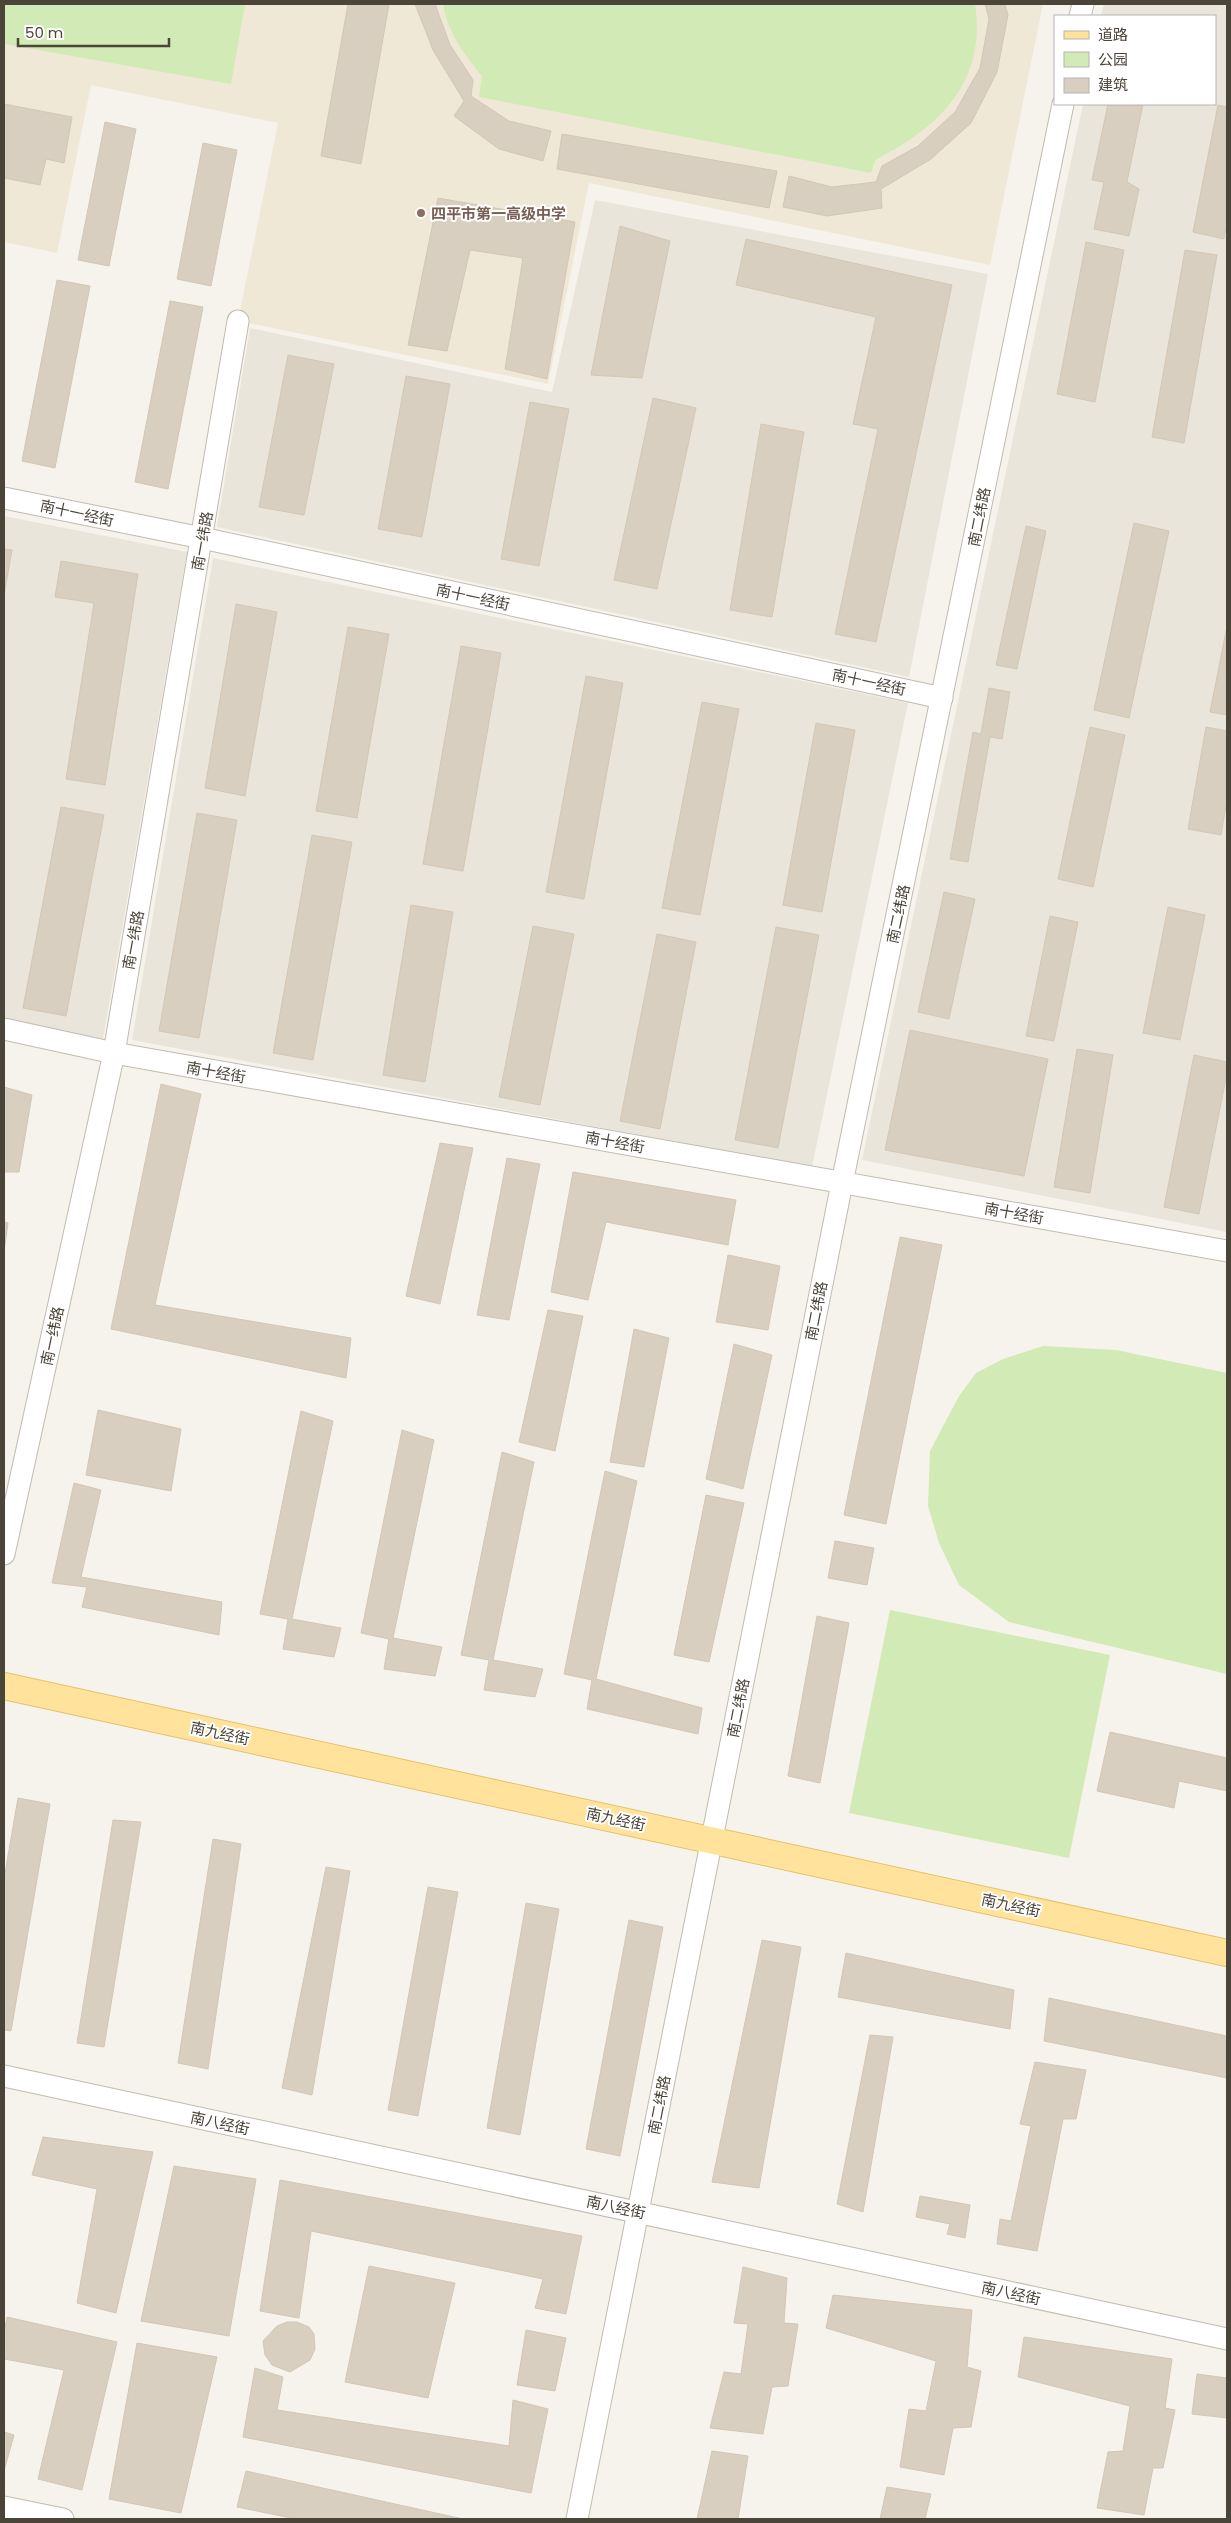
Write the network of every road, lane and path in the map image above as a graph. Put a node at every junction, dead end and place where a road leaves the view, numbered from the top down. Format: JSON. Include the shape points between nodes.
{"nodes":[{"id":1,"x":1063,"y":105,"type":"edge"},
{"id":2,"x":238,"y":321,"type":"dead end"},
{"id":3,"x":4,"y":498,"type":"edge"},
{"id":4,"x":202,"y":538,"type":"junction"},
{"id":5,"x":942,"y":698,"type":"junction"},
{"id":6,"x":4,"y":1029,"type":"edge"},
{"id":7,"x":114,"y":1053,"type":"junction"},
{"id":8,"x":842,"y":1183,"type":"junction"},
{"id":9,"x":1227,"y":1251,"type":"edge"},
{"id":10,"x":4,"y":1554,"type":"edge"},
{"id":11,"x":4,"y":1686,"type":"edge"},
{"id":12,"x":712,"y":1840,"type":"junction"},
{"id":13,"x":1227,"y":1953,"type":"edge"},
{"id":14,"x":4,"y":2076,"type":"edge"},
{"id":15,"x":638,"y":2212,"type":"junction"},
{"id":16,"x":1227,"y":2339,"type":"edge"},
{"id":17,"x":4,"y":2507,"type":"edge"},
{"id":18,"x":63,"y":2519,"type":"edge"},
{"id":19,"x":577,"y":2519,"type":"edge"}],
"edges":[{"from":1,"to":5,"type":"street","name":"南二纬路"},
{"from":2,"to":4,"type":"street","name":"南一纬路"},
{"from":3,"to":4,"type":"street","name":"南十一经街"},
{"from":4,"to":5,"type":"street","name":"南十一经街"},
{"from":4,"to":7,"type":"street","name":"南一纬路"},
{"from":5,"to":8,"type":"street","name":"南二纬路"},
{"from":6,"to":7,"type":"street","name":"南十经街"},
{"from":7,"to":8,"type":"street","name":"南十经街"},
{"from":7,"to":10,"type":"street","name":"南一纬路"},
{"from":8,"to":9,"type":"street","name":"南十经街"},
{"from":8,"to":12,"type":"street","name":"南二纬路"},
{"from":11,"to":12,"type":"main road","name":"南九经街"},
{"from":12,"to":13,"type":"main road","name":"南九经街"},
{"from":12,"to":15,"type":"street","name":"南二纬路"},
{"from":14,"to":15,"type":"street","name":"南八经街"},
{"from":15,"to":16,"type":"street","name":"南八经街"},
{"from":15,"to":19,"type":"street","name":"南二纬路"},
{"from":17,"to":18,"type":"street"}]}
